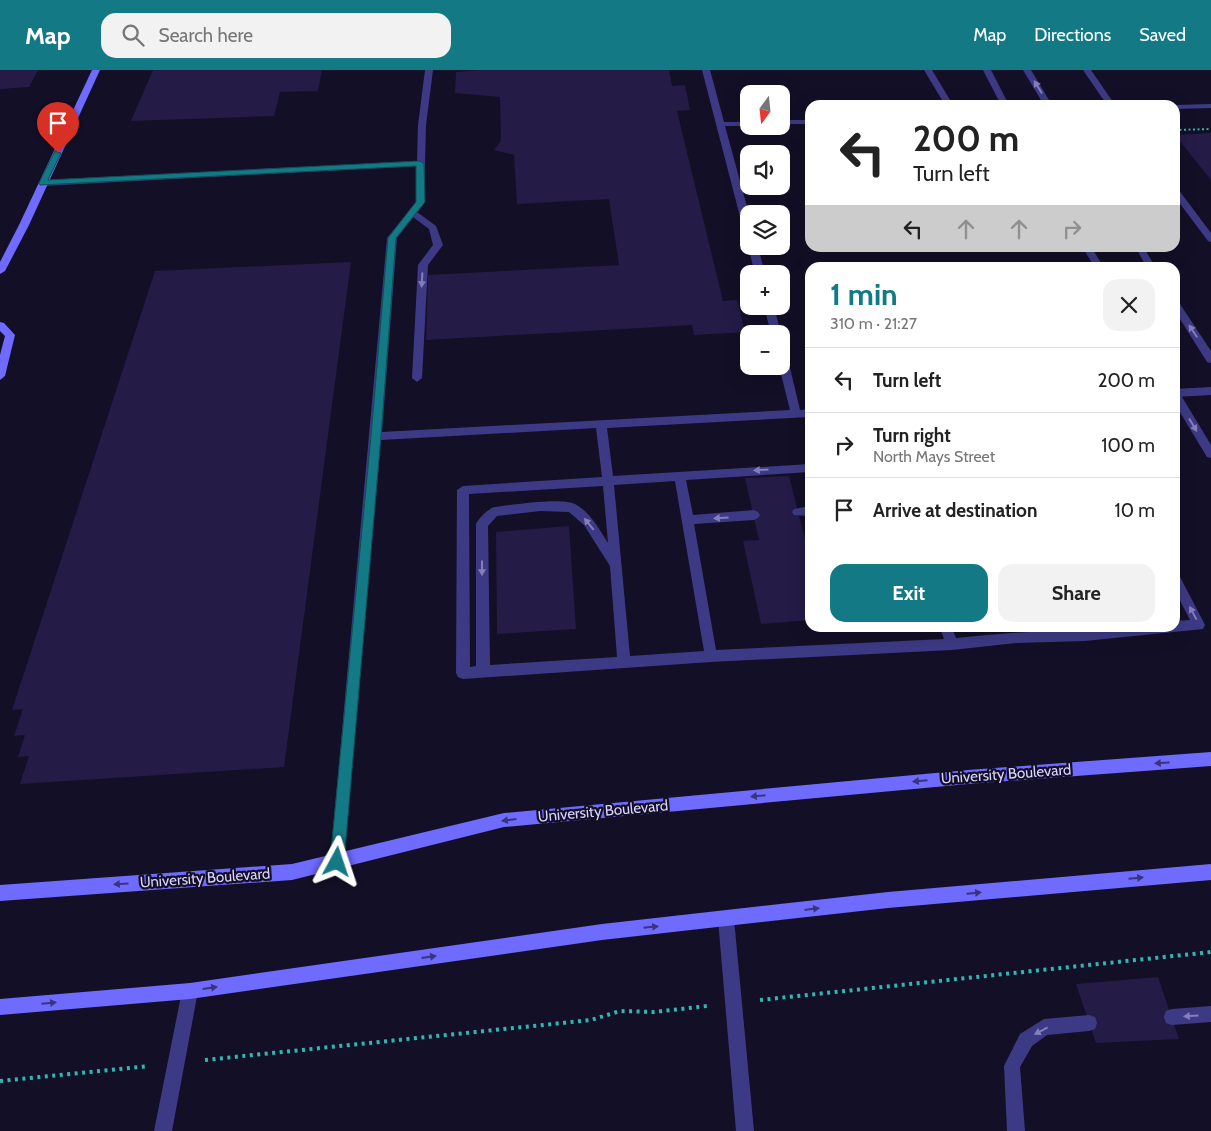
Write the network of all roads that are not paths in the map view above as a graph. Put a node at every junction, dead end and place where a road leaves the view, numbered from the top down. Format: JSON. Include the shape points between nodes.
{"nodes":[{"id":1,"x":96,"y":70,"type":"edge"},
{"id":2,"x":429,"y":70,"type":"edge"},
{"id":3,"x":706,"y":70,"type":"edge"},
{"id":4,"x":928,"y":70,"type":"edge"},
{"id":5,"x":987,"y":70,"type":"edge"},
{"id":6,"x":1027,"y":70,"type":"edge"},
{"id":7,"x":1087,"y":70,"type":"edge"},
{"id":8,"x":946,"y":100,"type":"edge"},
{"id":9,"x":1002,"y":100,"type":"edge"},
{"id":10,"x":1045,"y":100,"type":"edge"},
{"id":11,"x":1108,"y":100,"type":"edge"},
{"id":12,"x":1211,"y":106,"type":"edge"},
{"id":13,"x":1180,"y":107,"type":"edge"},
{"id":14,"x":790,"y":122,"type":"edge"},
{"id":15,"x":805,"y":122,"type":"edge"},
{"id":16,"x":720,"y":124,"type":"junction"},
{"id":17,"x":740,"y":124,"type":"edge"},
{"id":18,"x":420,"y":164,"type":"junction"},
{"id":19,"x":43,"y":183,"type":"junction"},
{"id":20,"x":1180,"y":198,"type":"edge"},
{"id":21,"x":742,"y":205,"type":"edge"},
{"id":22,"x":412,"y":212,"type":"junction"},
{"id":23,"x":1211,"y":239,"type":"edge"},
{"id":24,"x":0,"y":271,"type":"edge"},
{"id":25,"x":1180,"y":311,"type":"edge"},
{"id":26,"x":0,"y":325,"type":"edge"},
{"id":27,"x":1211,"y":359,"type":"edge"},
{"id":28,"x":787,"y":375,"type":"edge"},
{"id":29,"x":0,"y":376,"type":"edge"},
{"id":30,"x":416,"y":378,"type":"dead end"},
{"id":31,"x":1211,"y":391,"type":"edge"},
{"id":32,"x":1180,"y":394,"type":"edge"},
{"id":33,"x":1180,"y":402,"type":"edge"},
{"id":34,"x":805,"y":413,"type":"edge"},
{"id":35,"x":796,"y":414,"type":"junction"},
{"id":36,"x":601,"y":424,"type":"junction"},
{"id":37,"x":376,"y":436,"type":"junction"},
{"id":38,"x":1211,"y":454,"type":"edge"},
{"id":39,"x":805,"y":468,"type":"edge"},
{"id":40,"x":680,"y":476,"type":"junction"},
{"id":41,"x":608,"y":479,"type":"junction"},
{"id":42,"x":754,"y":515,"type":"dead end"},
{"id":43,"x":688,"y":520,"type":"junction"},
{"id":44,"x":616,"y":565,"type":"junction"},
{"id":45,"x":1180,"y":589,"type":"edge"},
{"id":46,"x":1180,"y":627,"type":"edge"},
{"id":47,"x":948,"y":632,"type":"edge"},
{"id":48,"x":1014,"y":632,"type":"edge"},
{"id":49,"x":1118,"y":632,"type":"edge"},
{"id":50,"x":952,"y":644,"type":"junction"},
{"id":51,"x":711,"y":656,"type":"junction"},
{"id":52,"x":624,"y":662,"type":"junction"},
{"id":53,"x":483,"y":672,"type":"junction"},
{"id":54,"x":1211,"y":759,"type":"edge"},
{"id":55,"x":337,"y":862,"type":"junction"},
{"id":56,"x":1211,"y":872,"type":"edge"},
{"id":57,"x":0,"y":893,"type":"edge"},
{"id":58,"x":726,"y":920,"type":"junction"},
{"id":59,"x":190,"y":991,"type":"junction"},
{"id":60,"x":0,"y":1007,"type":"edge"},
{"id":61,"x":1211,"y":1014,"type":"edge"},
{"id":62,"x":1172,"y":1017,"type":"dead end"},
{"id":63,"x":1089,"y":1023,"type":"dead end"},
{"id":64,"x":163,"y":1131,"type":"edge"},
{"id":65,"x":745,"y":1131,"type":"edge"},
{"id":66,"x":1016,"y":1131,"type":"edge"}],
"edges":[{"from":1,"to":19,"type":"main road"},
{"from":2,"to":18,"type":"street"},
{"from":3,"to":16,"type":"street"},
{"from":4,"to":8,"type":"street"},
{"from":5,"to":9,"type":"street"},
{"from":10,"to":6,"type":"street","one_way":true},
{"from":7,"to":11,"type":"street"},
{"from":12,"to":13,"type":"street"},
{"from":14,"to":15,"type":"street"},
{"from":16,"to":17,"type":"street"},
{"from":16,"to":21,"type":"street"},
{"from":18,"to":19,"type":"street"},
{"from":18,"to":22,"type":"street","via":[[420,202]]},
{"from":19,"to":24,"type":"main road"},
{"from":20,"to":23,"type":"street"},
{"from":22,"to":30,"type":"street","one_way":true,"via":[[433,228],[438,245],[423,265]]},
{"from":22,"to":37,"type":"street","via":[[392,238]]},
{"from":27,"to":25,"type":"street","one_way":true},
{"from":26,"to":29,"type":"main road","via":[[10,335]]},
{"from":28,"to":35,"type":"street"},
{"from":31,"to":32,"type":"street"},
{"from":33,"to":38,"type":"street","one_way":true},
{"from":34,"to":35,"type":"street"},
{"from":35,"to":36,"type":"street"},
{"from":36,"to":37,"type":"street"},
{"from":36,"to":41,"type":"street"},
{"from":37,"to":55,"type":"street"},
{"from":39,"to":40,"type":"street","one_way":true},
{"from":40,"to":41,"type":"street"},
{"from":40,"to":43,"type":"street"},
{"from":41,"to":44,"type":"street"},
{"from":41,"to":53,"type":"street","via":[[463,490],[463,673]]},
{"from":42,"to":43,"type":"street","one_way":true},
{"from":43,"to":51,"type":"street"},
{"from":44,"to":52,"type":"street"},
{"from":44,"to":53,"type":"street","one_way":true,"via":[[588,522],[572,508],[540,506],[494,512],[482,524]]},
{"from":46,"to":45,"type":"street","one_way":true,"via":[[1199,625]]},
{"from":47,"to":50,"type":"street"},
{"from":48,"to":49,"type":"street","via":[[1085,635]]},
{"from":48,"to":50,"type":"street"},
{"from":50,"to":51,"type":"street"},
{"from":51,"to":52,"type":"street"},
{"from":52,"to":53,"type":"street"},
{"from":54,"to":55,"type":"main road","name":"University Boulevard","one_way":true,"via":[[968,777],[504,820]]},
{"from":55,"to":57,"type":"main road","name":"University Boulevard","one_way":true,"via":[[292,872]]},
{"from":58,"to":56,"type":"main road","one_way":true,"via":[[888,900]]},
{"from":59,"to":58,"type":"main road","one_way":true,"via":[[602,932]]},
{"from":58,"to":65,"type":"street"},
{"from":60,"to":59,"type":"main road","one_way":true},
{"from":59,"to":64,"type":"street"},
{"from":61,"to":62,"type":"street","one_way":true},
{"from":63,"to":66,"type":"street","one_way":true,"via":[[1044,1027],[1026,1040],[1012,1066]]}]}
